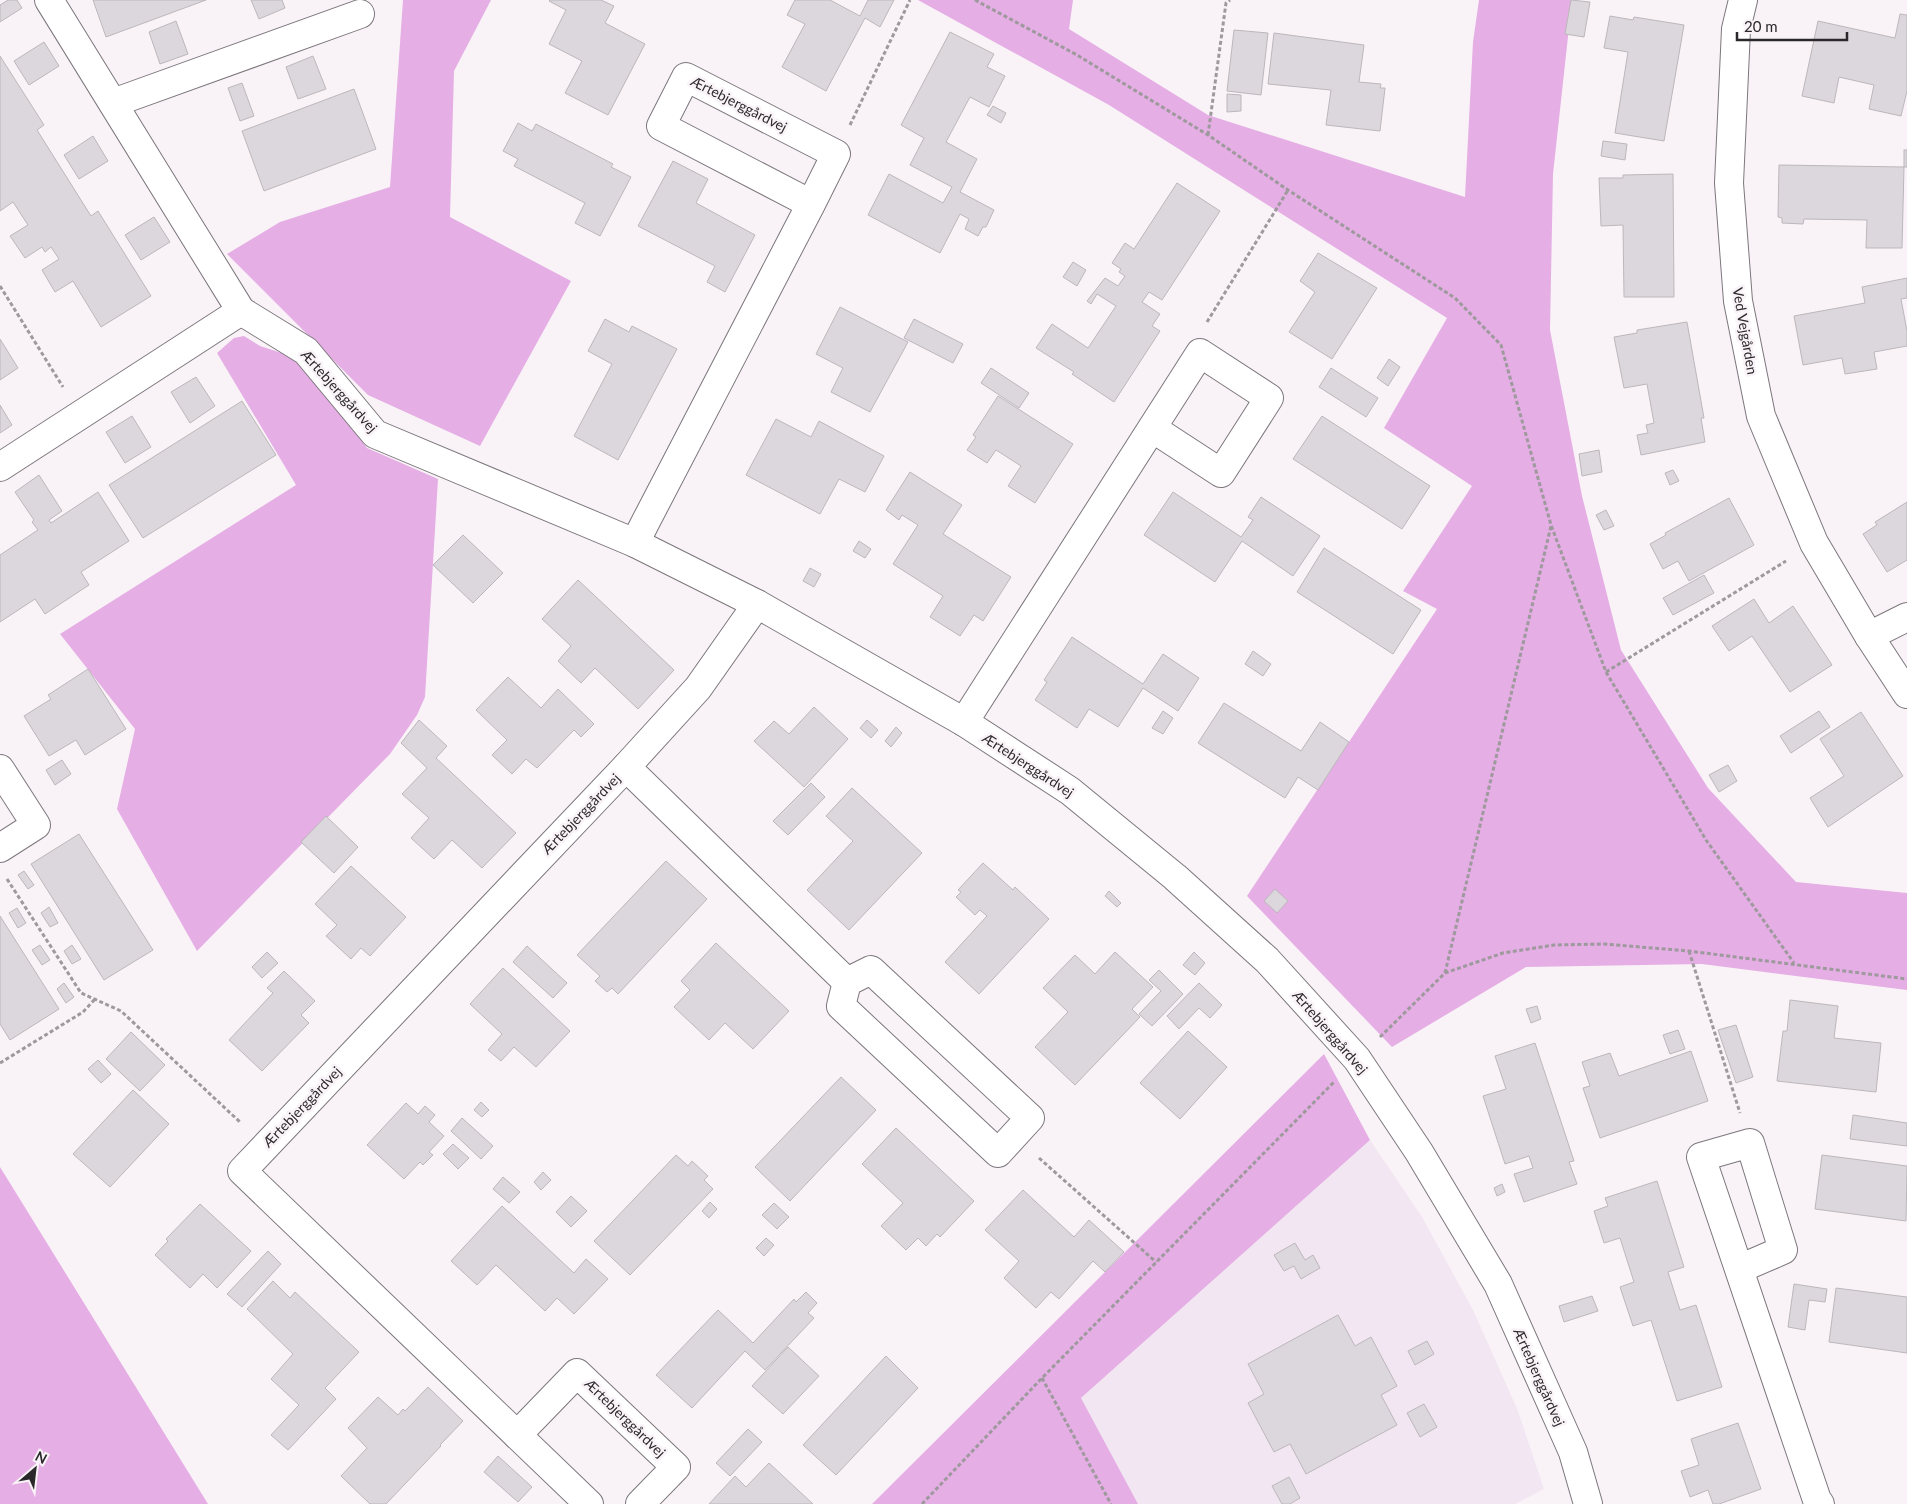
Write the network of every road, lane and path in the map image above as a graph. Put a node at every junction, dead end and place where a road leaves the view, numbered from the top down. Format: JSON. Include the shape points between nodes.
{"nodes":[{"id":1,"x":49,"y":0,"type":"edge"},
{"id":2,"x":910,"y":0,"type":"edge"},
{"id":3,"x":975,"y":0,"type":"edge"},
{"id":4,"x":1230,"y":0,"type":"edge"},
{"id":5,"x":1743,"y":0,"type":"edge"},
{"id":6,"x":360,"y":14,"type":"dead end"},
{"id":7,"x":113,"y":102,"type":"junction"},
{"id":8,"x":1208,"y":135,"type":"junction"},
{"id":9,"x":836,"y":154,"type":"junction"},
{"id":10,"x":1288,"y":190,"type":"junction"},
{"id":11,"x":810,"y":204,"type":"junction"},
{"id":12,"x":0,"y":286,"type":"edge"},
{"id":13,"x":240,"y":311,"type":"junction"},
{"id":14,"x":1200,"y":353,"type":"junction"},
{"id":15,"x":95,"y":405,"type":"junction"},
{"id":16,"x":1152,"y":428,"type":"junction"},
{"id":17,"x":0,"y":467,"type":"edge"},
{"id":18,"x":1551,"y":525,"type":"junction"},
{"id":19,"x":635,"y":543,"type":"junction"},
{"id":20,"x":1814,"y":543,"type":"junction"},
{"id":21,"x":757,"y":604,"type":"junction"},
{"id":22,"x":1907,"y":617,"type":"edge"},
{"id":23,"x":1869,"y":636,"type":"junction"},
{"id":24,"x":1606,"y":672,"type":"junction"},
{"id":25,"x":1907,"y":694,"type":"edge"},
{"id":26,"x":964,"y":722,"type":"junction"},
{"id":27,"x":626,"y":767,"type":"junction"},
{"id":28,"x":0,"y":769,"type":"edge"},
{"id":29,"x":0,"y":848,"type":"edge"},
{"id":30,"x":5,"y":877,"type":"dead end"},
{"id":31,"x":1688,"y":951,"type":"dead end"},
{"id":32,"x":1794,"y":963,"type":"dead end"},
{"id":33,"x":1445,"y":973,"type":"dead end"},
{"id":34,"x":847,"y":982,"type":"junction"},
{"id":35,"x":95,"y":999,"type":"junction"},
{"id":36,"x":0,"y":1063,"type":"edge"},
{"id":37,"x":1014,"y":1136,"type":"junction"},
{"id":38,"x":1750,"y":1143,"type":"junction"},
{"id":39,"x":265,"y":1146,"type":"junction"},
{"id":40,"x":1156,"y":1262,"type":"dead end"},
{"id":41,"x":1739,"y":1269,"type":"junction"},
{"id":42,"x":1042,"y":1378,"type":"dead end"},
{"id":43,"x":517,"y":1435,"type":"junction"},
{"id":44,"x":589,"y":1504,"type":"edge"},
{"id":45,"x":640,"y":1504,"type":"edge"},
{"id":46,"x":1111,"y":1504,"type":"edge"},
{"id":47,"x":1588,"y":1504,"type":"edge"},
{"id":48,"x":1820,"y":1504,"type":"edge"}],
"edges":[{"from":1,"to":7,"type":"street","name":"Ærtebjerggårdvej"},
{"from":2,"to":9,"type":"path"},
{"from":3,"to":8,"type":"path","via":[[1077,55]]},
{"from":4,"to":8,"type":"path","via":[[1226,3]]},
{"from":5,"to":20,"type":"street","name":"Ved Vejgården","via":[[1736,29],[1729,183],[1738,301],[1761,416]]},
{"from":6,"to":7,"type":"street"},
{"from":7,"to":13,"type":"street","name":"Ærtebjerggårdvej"},
{"from":8,"to":10,"type":"path"},
{"from":9,"to":11,"type":"street"},
{"from":9,"to":11,"type":"street","name":"Ærtebjerggårdvej","via":[[686,77],[677,93],[660,126]]},
{"from":10,"to":14,"type":"path","via":[[1207,322]]},
{"from":10,"to":18,"type":"path","via":[[1456,298],[1501,345]]},
{"from":11,"to":19,"type":"street"},
{"from":12,"to":15,"type":"path","via":[[68,395]]},
{"from":13,"to":15,"type":"street"},
{"from":13,"to":19,"type":"street","name":"Ærtebjerggårdvej","via":[[306,351],[375,434]]},
{"from":14,"to":16,"type":"street"},
{"from":14,"to":16,"type":"street","via":[[1270,398],[1221,473]]},
{"from":15,"to":17,"type":"street"},
{"from":16,"to":26,"type":"street"},
{"from":18,"to":24,"type":"path"},
{"from":18,"to":33,"type":"path"},
{"from":19,"to":21,"type":"street","name":"Ærtebjerggårdvej"},
{"from":20,"to":23,"type":"street","name":"Ved Vejgården"},
{"from":20,"to":24,"type":"path"},
{"from":21,"to":26,"type":"street","name":"Ærtebjerggårdvej"},
{"from":21,"to":27,"type":"street","name":"Ærtebjerggårdvej","via":[[698,688]]},
{"from":22,"to":23,"type":"street"},
{"from":23,"to":25,"type":"street","name":"Ved Vejgården"},
{"from":24,"to":32,"type":"path","via":[[1706,840]]},
{"from":26,"to":47,"type":"street","name":"Ærtebjerggårdvej","via":[[1070,792],[1175,877],[1267,960],[1357,1059],[1419,1152],[1498,1284],[1573,1452]]},
{"from":27,"to":34,"type":"street","name":"Ærtebjerggårdvej"},
{"from":27,"to":39,"type":"street","name":"Ærtebjerggårdvej"},
{"from":28,"to":29,"type":"street","via":[[36,825]]},
{"from":30,"to":35,"type":"path","via":[[81,993]]},
{"from":31,"to":38,"type":"path"},
{"from":34,"to":37,"type":"street","via":[[842,1006],[998,1153]]},
{"from":34,"to":37,"type":"street","via":[[871,970],[1030,1118]]},
{"from":35,"to":36,"type":"path","via":[[83,1012]]},
{"from":35,"to":39,"type":"path","via":[[121,1010]]},
{"from":37,"to":40,"type":"path"},
{"from":38,"to":41,"type":"street","via":[[1783,1250]]},
{"from":38,"to":41,"type":"street","via":[[1701,1157]]},
{"from":39,"to":43,"type":"street","name":"Ærtebjerggårdvej","via":[[242,1171]]},
{"from":41,"to":48,"type":"street"},
{"from":42,"to":46,"type":"path"},
{"from":43,"to":44,"type":"street","name":"Ærtebjerggårdvej"},
{"from":43,"to":45,"type":"street","name":"Ærtebjerggårdvej","via":[[578,1373],[676,1467]]}]}
